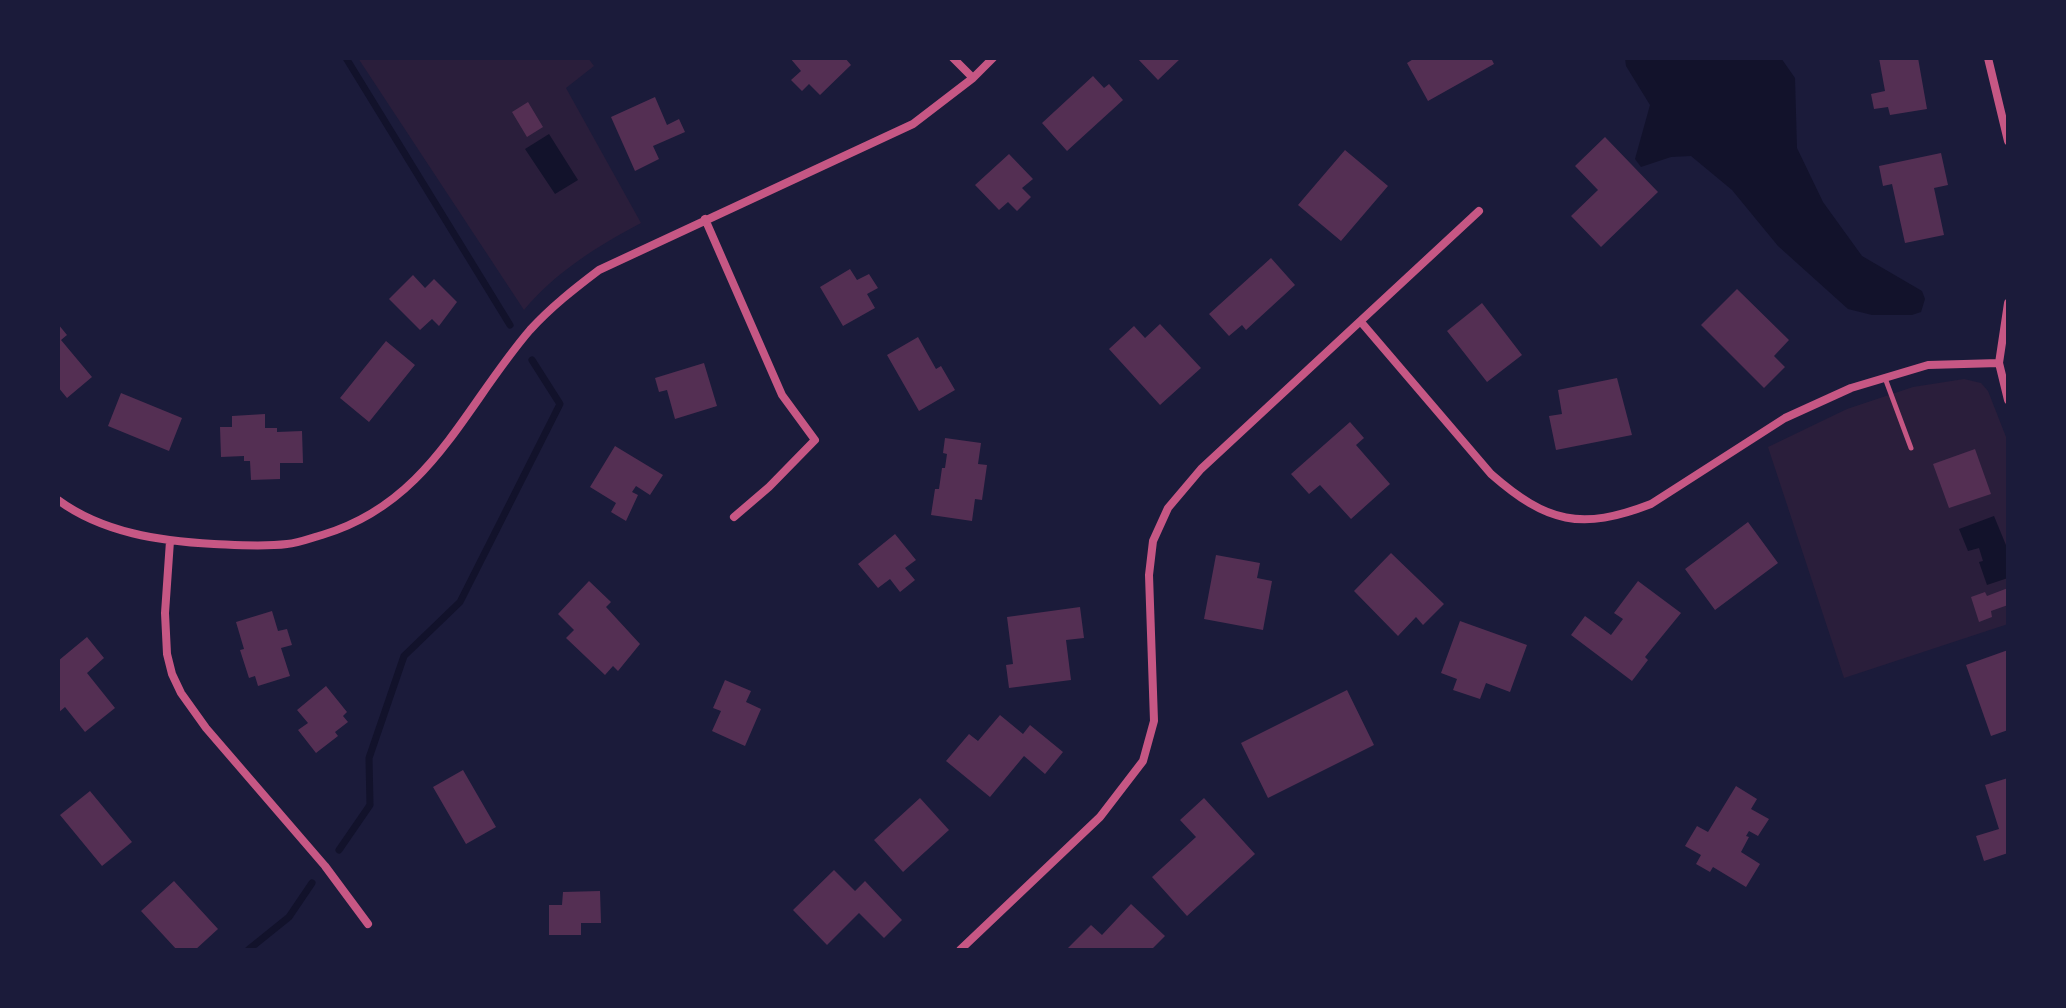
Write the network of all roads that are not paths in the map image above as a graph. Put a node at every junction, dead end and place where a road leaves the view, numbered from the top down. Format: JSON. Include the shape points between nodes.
{"nodes":[{"id":1,"x":953,"y":58,"type":"edge"},
{"id":2,"x":993,"y":58,"type":"edge"},
{"id":3,"x":1988,"y":58,"type":"edge"},
{"id":4,"x":973,"y":78,"type":"junction"},
{"id":5,"x":2008,"y":141,"type":"edge"},
{"id":6,"x":1479,"y":211,"type":"dead end"},
{"id":7,"x":705,"y":219,"type":"junction"},
{"id":8,"x":2008,"y":303,"type":"edge"},
{"id":9,"x":1361,"y":322,"type":"junction"},
{"id":10,"x":1999,"y":363,"type":"junction"},
{"id":11,"x":1884,"y":377,"type":"junction"},
{"id":12,"x":2008,"y":400,"type":"edge"},
{"id":13,"x":1911,"y":448,"type":"dead end"},
{"id":14,"x":58,"y":500,"type":"edge"},
{"id":15,"x":734,"y":517,"type":"dead end"},
{"id":16,"x":170,"y":541,"type":"junction"},
{"id":17,"x":368,"y":924,"type":"dead end"},
{"id":18,"x":960,"y":950,"type":"edge"}],
"edges":[{"from":1,"to":4,"type":"street"},
{"from":2,"to":4,"type":"street"},
{"from":3,"to":5,"type":"street"},
{"from":4,"to":7,"type":"street","via":[[913,124]]},
{"from":6,"to":9,"type":"street"},
{"from":7,"to":15,"type":"street","via":[[782,395],[815,440]]},
{"from":7,"to":16,"type":"street","via":[[599,270],[555,305],[528,333],[431,465],[371,516],[290,544]]},
{"from":8,"to":10,"type":"street"},
{"from":9,"to":11,"type":"street","via":[[1491,474],[1541,508],[1588,521],[1651,504],[1785,418]]},
{"from":9,"to":18,"type":"street","via":[[1201,469],[1168,508],[1153,541],[1149,575],[1154,721],[1143,761],[1100,817]]},
{"from":10,"to":11,"type":"street","via":[[1928,365]]},
{"from":10,"to":12,"type":"street"},
{"from":11,"to":13,"type":"lane"},
{"from":14,"to":16,"type":"street","via":[[111,527]]},
{"from":16,"to":17,"type":"street","via":[[167,654],[181,693]]}]}
